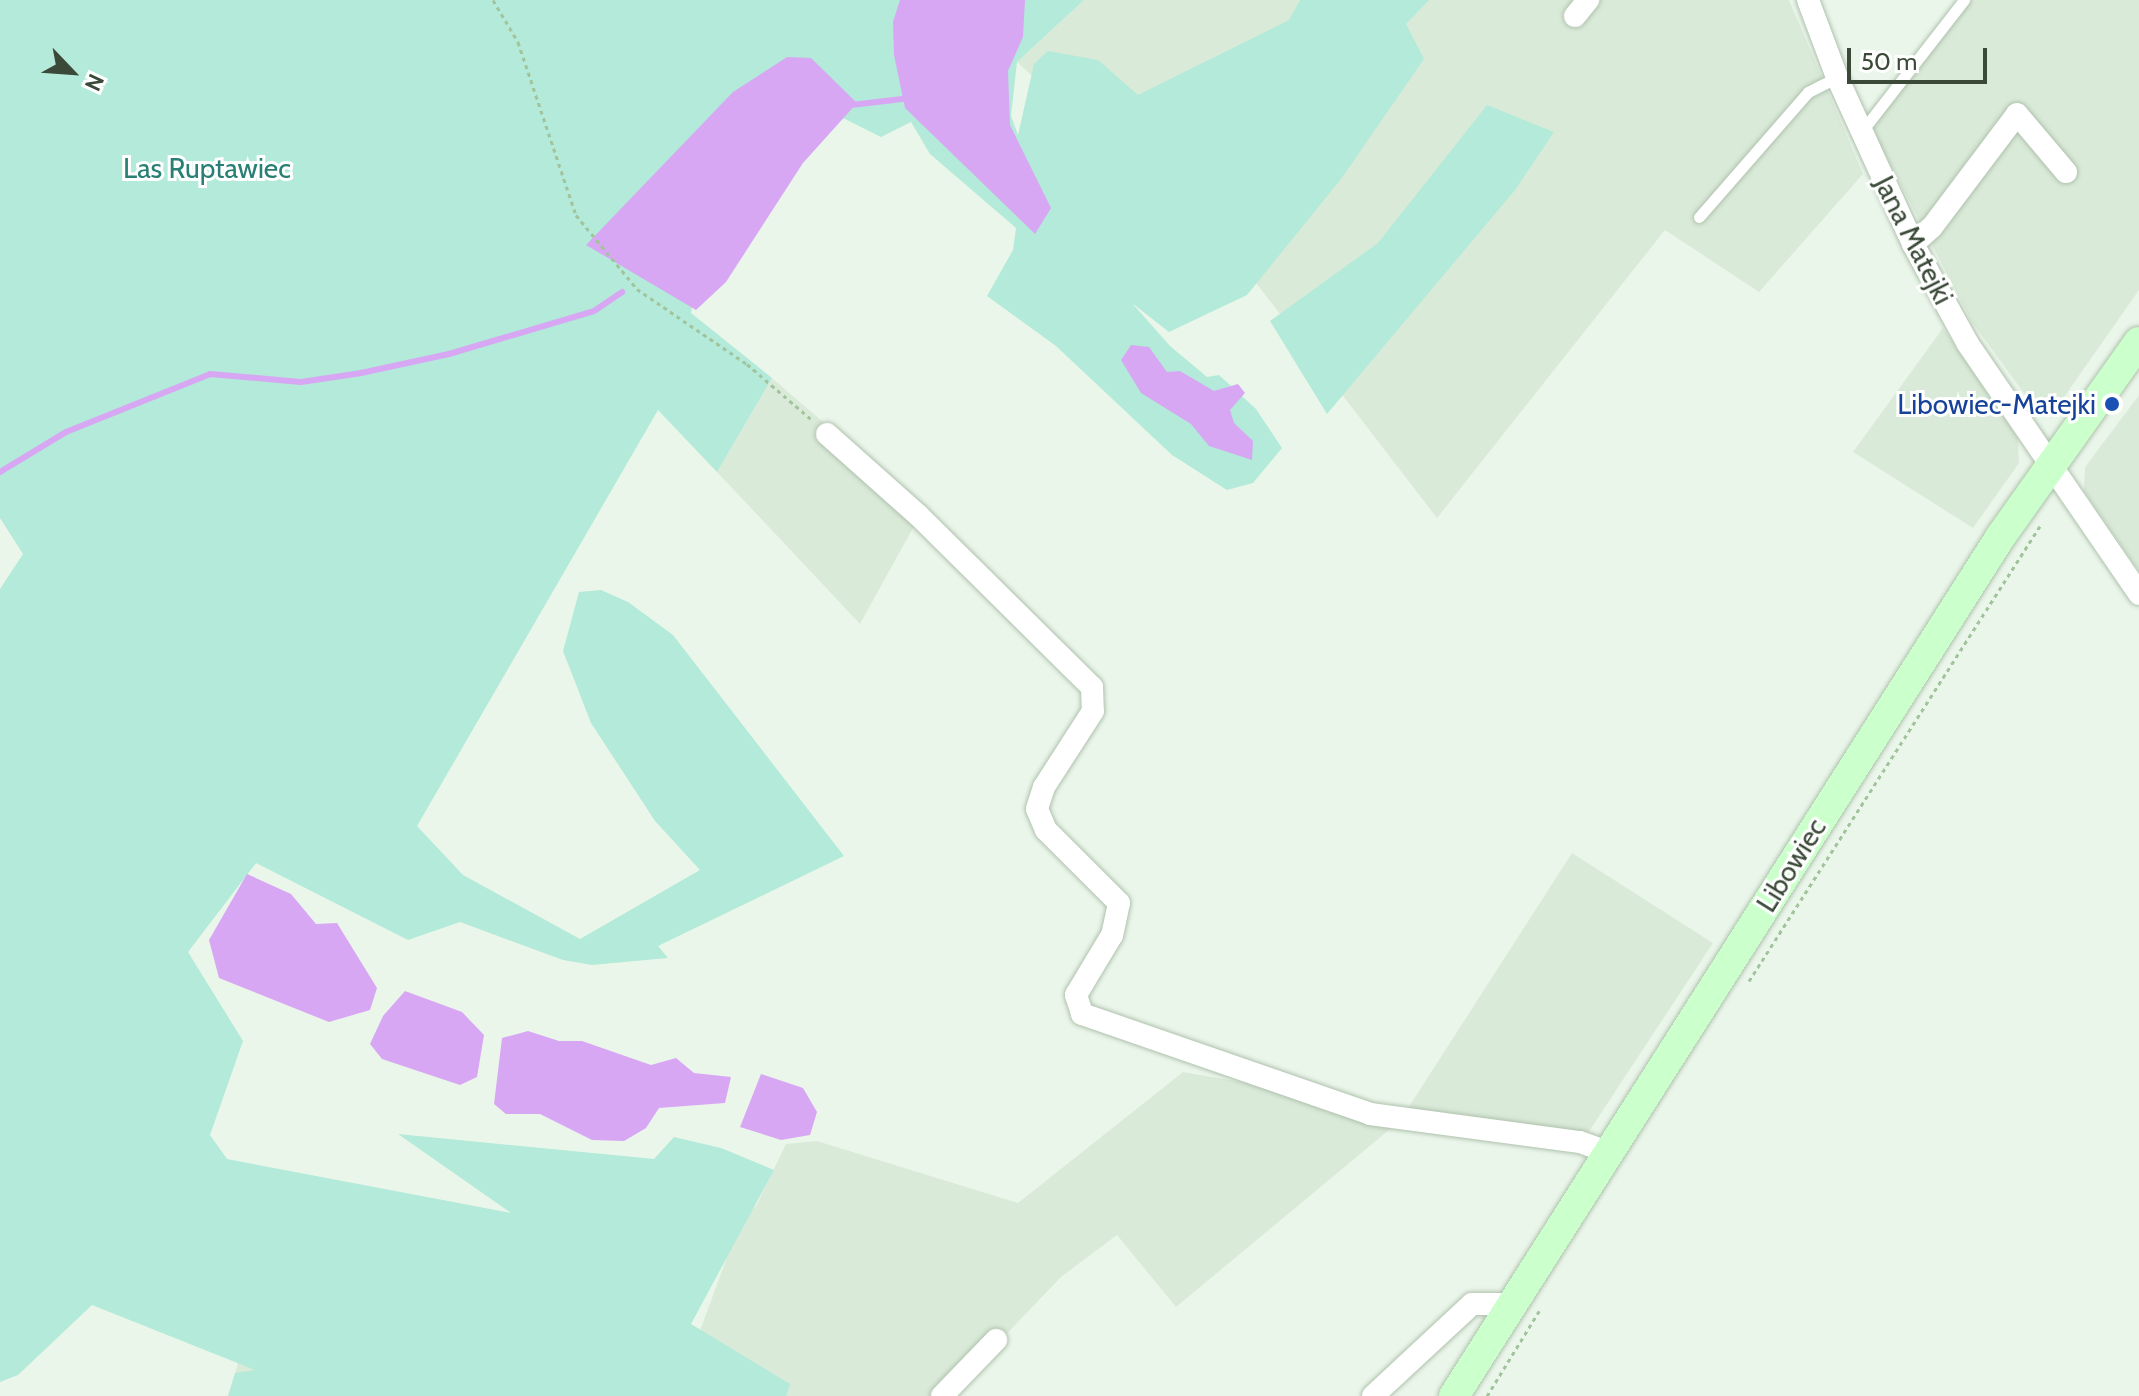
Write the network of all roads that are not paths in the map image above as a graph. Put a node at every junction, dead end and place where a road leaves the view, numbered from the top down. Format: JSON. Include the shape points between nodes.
{"nodes":[{"id":1,"x":1808,"y":0,"type":"edge"},
{"id":2,"x":1964,"y":0,"type":"edge"},
{"id":3,"x":1837,"y":77,"type":"junction"},
{"id":4,"x":1861,"y":131,"type":"junction"},
{"id":5,"x":2066,"y":172,"type":"dead end"},
{"id":6,"x":1699,"y":217,"type":"dead end"},
{"id":7,"x":1913,"y":244,"type":"junction"},
{"id":8,"x":2139,"y":342,"type":"edge"},
{"id":9,"x":827,"y":434,"type":"road end"},
{"id":10,"x":2052,"y":463,"type":"junction"},
{"id":11,"x":2139,"y":594,"type":"edge"},
{"id":12,"x":1607,"y":1152,"type":"junction"},
{"id":13,"x":1509,"y":1304,"type":"junction"},
{"id":14,"x":996,"y":1340,"type":"dead end"},
{"id":15,"x":942,"y":1396,"type":"edge"},
{"id":16,"x":1373,"y":1396,"type":"edge"},
{"id":17,"x":1454,"y":1396,"type":"edge"}],
"edges":[{"from":1,"to":3,"type":"street","name":"Jana Matejki"},
{"from":2,"to":4,"type":"lane"},
{"from":3,"to":4,"type":"street","name":"Jana Matejki"},
{"from":3,"to":6,"type":"lane","via":[[1808,92]]},
{"from":4,"to":7,"type":"street","name":"Jana Matejki"},
{"from":5,"to":7,"type":"street","via":[[2017,114],[1932,227]]},
{"from":7,"to":10,"type":"street","name":"Jana Matejki","via":[[2016,422]]},
{"from":8,"to":10,"type":"street","name":"Libowiec"},
{"from":9,"to":12,"type":"street","via":[[918,515],[1092,687],[1093,711],[1044,787],[1037,809],[1046,830],[1119,903],[1112,935],[1076,995],[1082,1014],[1370,1114],[1580,1142]]},
{"from":10,"to":11,"type":"street","name":"Jana Matejki"},
{"from":10,"to":12,"type":"street","name":"Libowiec"},
{"from":12,"to":13,"type":"street","name":"Libowiec"},
{"from":13,"to":16,"type":"street","via":[[1472,1304]]},
{"from":13,"to":17,"type":"street","name":"Libowiec"},
{"from":14,"to":15,"type":"street"}]}
